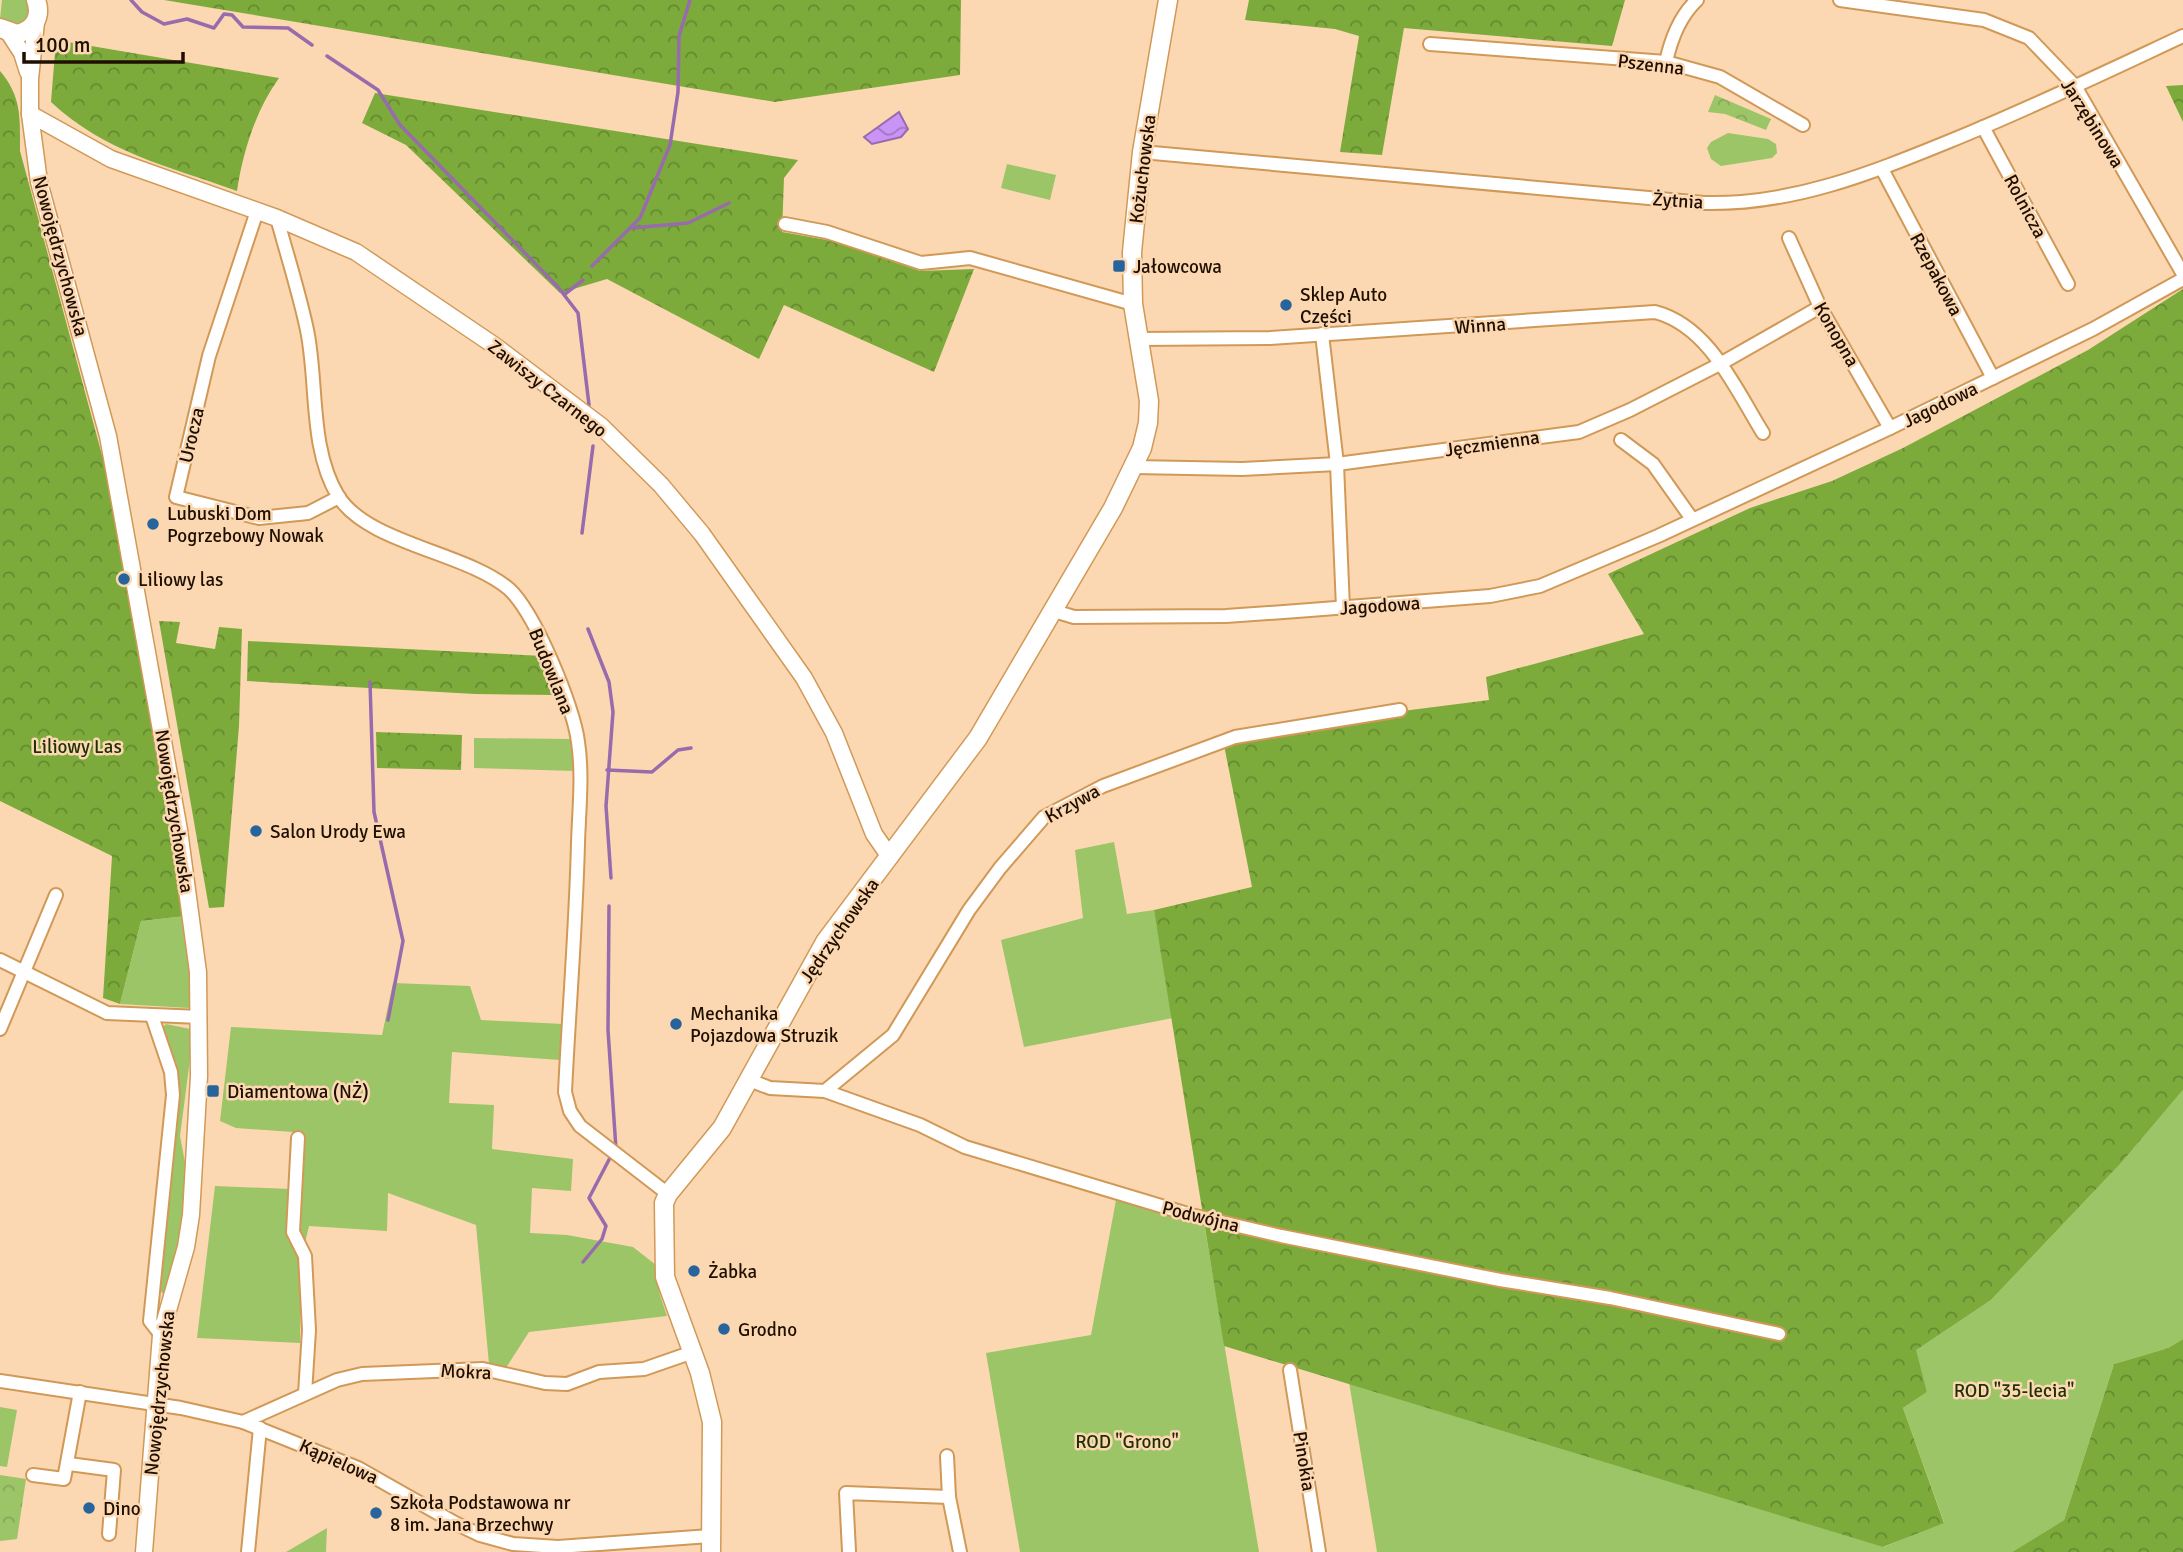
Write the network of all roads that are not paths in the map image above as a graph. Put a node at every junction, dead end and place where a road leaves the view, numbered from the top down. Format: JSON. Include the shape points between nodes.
{"nodes":[{"id":1,"x":36,"y":0,"type":"edge"},
{"id":2,"x":1168,"y":0,"type":"edge"},
{"id":3,"x":1698,"y":0,"type":"edge"},
{"id":4,"x":1840,"y":0,"type":"edge"},
{"id":5,"x":36,"y":22,"type":"junction"},
{"id":6,"x":4,"y":31,"type":"edge"},
{"id":7,"x":2183,"y":36,"type":"edge"},
{"id":8,"x":1430,"y":44,"type":"dead end"},
{"id":9,"x":1666,"y":62,"type":"junction"},
{"id":10,"x":30,"y":79,"type":"junction"},
{"id":11,"x":2075,"y":86,"type":"junction"},
{"id":12,"x":30,"y":114,"type":"junction"},
{"id":13,"x":1803,"y":125,"type":"dead end"},
{"id":14,"x":1983,"y":127,"type":"junction"},
{"id":15,"x":1142,"y":152,"type":"junction"},
{"id":16,"x":1882,"y":169,"type":"junction"},
{"id":17,"x":257,"y":211,"type":"junction"},
{"id":18,"x":277,"y":218,"type":"junction"},
{"id":19,"x":785,"y":224,"type":"dead end"},
{"id":20,"x":1789,"y":238,"type":"dead end"},
{"id":21,"x":2183,"y":276,"type":"edge"},
{"id":22,"x":2068,"y":284,"type":"dead end"},
{"id":23,"x":1133,"y":304,"type":"junction"},
{"id":24,"x":1820,"y":307,"type":"junction"},
{"id":25,"x":1322,"y":334,"type":"junction"},
{"id":26,"x":1138,"y":339,"type":"junction"},
{"id":27,"x":1720,"y":365,"type":"junction"},
{"id":28,"x":1993,"y":378,"type":"junction"},
{"id":29,"x":1890,"y":428,"type":"junction"},
{"id":30,"x":1763,"y":433,"type":"dead end"},
{"id":31,"x":1621,"y":440,"type":"dead end"},
{"id":32,"x":1337,"y":464,"type":"junction"},
{"id":33,"x":1134,"y":467,"type":"junction"},
{"id":34,"x":339,"y":497,"type":"junction"},
{"id":35,"x":1692,"y":519,"type":"junction"},
{"id":36,"x":1343,"y":608,"type":"junction"},
{"id":37,"x":1054,"y":611,"type":"junction"},
{"id":38,"x":1400,"y":710,"type":"dead end"},
{"id":39,"x":890,"y":857,"type":"junction"},
{"id":40,"x":56,"y":895,"type":"dead end"},
{"id":41,"x":0,"y":960,"type":"edge"},
{"id":42,"x":24,"y":972,"type":"junction"},
{"id":43,"x":152,"y":1016,"type":"junction"},
{"id":44,"x":200,"y":1017,"type":"junction"},
{"id":45,"x":0,"y":1029,"type":"edge"},
{"id":46,"x":750,"y":1080,"type":"junction"},
{"id":47,"x":825,"y":1091,"type":"junction"},
{"id":48,"x":298,"y":1138,"type":"dead end"},
{"id":49,"x":668,"y":1194,"type":"junction"},
{"id":50,"x":1779,"y":1334,"type":"dead end"},
{"id":51,"x":161,"y":1335,"type":"junction"},
{"id":52,"x":693,"y":1352,"type":"junction"},
{"id":53,"x":1290,"y":1370,"type":"dead end"},
{"id":54,"x":0,"y":1381,"type":"edge"},
{"id":55,"x":80,"y":1392,"type":"junction"},
{"id":56,"x":305,"y":1394,"type":"junction"},
{"id":57,"x":155,"y":1405,"type":"junction"},
{"id":58,"x":243,"y":1422,"type":"junction"},
{"id":59,"x":260,"y":1428,"type":"junction"},
{"id":60,"x":947,"y":1456,"type":"dead end"},
{"id":61,"x":69,"y":1464,"type":"junction"},
{"id":62,"x":33,"y":1475,"type":"dead end"},
{"id":63,"x":950,"y":1497,"type":"junction"},
{"id":64,"x":109,"y":1534,"type":"dead end"},
{"id":65,"x":711,"y":1544,"type":"edge"},
{"id":66,"x":849,"y":1551,"type":"edge"},
{"id":67,"x":144,"y":1552,"type":"edge"},
{"id":68,"x":248,"y":1552,"type":"edge"},
{"id":69,"x":960,"y":1552,"type":"edge"},
{"id":70,"x":1319,"y":1552,"type":"edge"}],
"edges":[{"from":1,"to":5,"type":"main road"},
{"from":2,"to":15,"type":"main road","name":"Kożuchowska"},
{"from":3,"to":9,"type":"street","via":[[1685,13]]},
{"from":4,"to":11,"type":"street","name":"Jarzębinowa","via":[[2005,26],[2029,38]]},
{"from":5,"to":6,"type":"main road","via":[[24,32]]},
{"from":5,"to":10,"type":"street","name":"Nowojędrzychowska"},
{"from":6,"to":10,"type":"street","name":"Nowojędrzychowska","via":[[22,53]]},
{"from":7,"to":11,"type":"street","name":"Żytnia"},
{"from":8,"to":9,"type":"street","name":"Pszenna"},
{"from":9,"to":13,"type":"street","name":"Pszenna","via":[[1720,77]]},
{"from":10,"to":12,"type":"street","name":"Nowojędrzychowska"},
{"from":11,"to":14,"type":"street","name":"Żytnia"},
{"from":11,"to":21,"type":"street","name":"Jarzębinowa"},
{"from":12,"to":17,"type":"street","name":"Zawiszy Czarnego","via":[[111,159]]},
{"from":12,"to":44,"type":"street","name":"Nowojędrzychowska","via":[[39,182],[105,424],[123,510],[191,908]]},
{"from":14,"to":16,"type":"street","name":"Żytnia"},
{"from":14,"to":22,"type":"street","name":"Rolnicza"},
{"from":15,"to":16,"type":"street","name":"Żytnia","via":[[1731,203],[1795,196]]},
{"from":15,"to":23,"type":"main road","name":"Kożuchowska","via":[[1132,252]]},
{"from":16,"to":28,"type":"street","name":"Rzepakowa"},
{"from":17,"to":18,"type":"street","name":"Zawiszy Czarnego"},
{"from":17,"to":34,"type":"street","name":"Urocza","via":[[209,356],[176,497],[259,518],[308,513]]},
{"from":18,"to":34,"type":"street","name":"Budowlana","via":[[307,331],[323,455]]},
{"from":18,"to":39,"type":"street","name":"Zawiszy Czarnego","via":[[356,252],[412,288],[580,408],[661,485],[702,534],[815,696],[874,834]]},
{"from":19,"to":23,"type":"street","via":[[827,232],[921,263],[970,258]]},
{"from":20,"to":24,"type":"street","name":"Konopna"},
{"from":21,"to":28,"type":"street","name":"Jagodowa","via":[[2093,330]]},
{"from":23,"to":26,"type":"main road","name":"Kożuchowska"},
{"from":24,"to":27,"type":"street","name":"Jęczmienna"},
{"from":24,"to":29,"type":"street","name":"Konopna"},
{"from":25,"to":26,"type":"street","name":"Winna"},
{"from":25,"to":27,"type":"street","name":"Winna","via":[[1655,313],[1686,324]]},
{"from":25,"to":32,"type":"street"},
{"from":26,"to":33,"type":"main road","name":"Jędrzychowska","via":[[1149,412]]},
{"from":27,"to":30,"type":"street","name":"Winna"},
{"from":27,"to":32,"type":"street","name":"Jęczmienna","via":[[1579,432]]},
{"from":28,"to":29,"type":"street","name":"Jagodowa"},
{"from":29,"to":35,"type":"street","name":"Jagodowa"},
{"from":31,"to":35,"type":"street","via":[[1653,464]]},
{"from":32,"to":33,"type":"street","name":"Jęczmienna","via":[[1242,469]]},
{"from":32,"to":36,"type":"street"},
{"from":33,"to":37,"type":"main road","name":"Jędrzychowska"},
{"from":34,"to":49,"type":"street","name":"Budowlana","via":[[361,519],[509,589],[535,626],[576,730],[579,753],[577,898],[565,1092],[575,1121]]},
{"from":35,"to":36,"type":"street","name":"Jagodowa","via":[[1567,577],[1528,589]]},
{"from":36,"to":37,"type":"street","name":"Jagodowa","via":[[1188,616],[1074,617]]},
{"from":37,"to":39,"type":"main road","name":"Jędrzychowska","via":[[966,758]]},
{"from":38,"to":47,"type":"street","name":"Krzywa","via":[[1235,737],[1103,786],[1044,817],[984,890],[893,1035]]},
{"from":39,"to":46,"type":"main road","name":"Jędrzychowska","via":[[825,942]]},
{"from":40,"to":42,"type":"street"},
{"from":41,"to":42,"type":"street"},
{"from":42,"to":43,"type":"street","via":[[107,1013]]},
{"from":42,"to":45,"type":"street"},
{"from":43,"to":44,"type":"street"},
{"from":43,"to":51,"type":"street","via":[[171,1072],[173,1096],[150,1321]]},
{"from":44,"to":51,"type":"street","name":"Nowojędrzychowska","via":[[190,1226]]},
{"from":46,"to":47,"type":"street","name":"Podwójna","via":[[770,1088]]},
{"from":46,"to":49,"type":"main road","name":"Jędrzychowska","via":[[722,1128]]},
{"from":47,"to":50,"type":"street","name":"Podwójna","via":[[920,1125],[965,1147],[1167,1208],[1293,1238]]},
{"from":48,"to":56,"type":"street","via":[[293,1232],[305,1260],[309,1329]]},
{"from":49,"to":52,"type":"main road","via":[[663,1213],[665,1277]]},
{"from":51,"to":57,"type":"street","name":"Nowojędrzychowska"},
{"from":52,"to":56,"type":"street","name":"Mokra","via":[[644,1368],[599,1372],[567,1384],[483,1369],[362,1374]]},
{"from":52,"to":65,"type":"main road","via":[[714,1437]]},
{"from":53,"to":70,"type":"street","name":"Pinokia"},
{"from":54,"to":55,"type":"street","name":"Kąpielowa"},
{"from":55,"to":57,"type":"street","name":"Kąpielowa"},
{"from":55,"to":61,"type":"street"},
{"from":56,"to":58,"type":"street","name":"Mokra"},
{"from":57,"to":58,"type":"street","name":"Kąpielowa"},
{"from":57,"to":67,"type":"street","name":"Nowojędrzychowska"},
{"from":58,"to":59,"type":"street","name":"Kąpielowa"},
{"from":59,"to":65,"type":"street","name":"Kąpielowa","via":[[373,1475],[480,1535],[513,1544]]},
{"from":59,"to":68,"type":"street"},
{"from":60,"to":63,"type":"street"},
{"from":61,"to":62,"type":"street","via":[[64,1479]]},
{"from":61,"to":64,"type":"street","via":[[114,1470]]},
{"from":63,"to":66,"type":"street","via":[[846,1493]]},
{"from":63,"to":69,"type":"street"}]}
